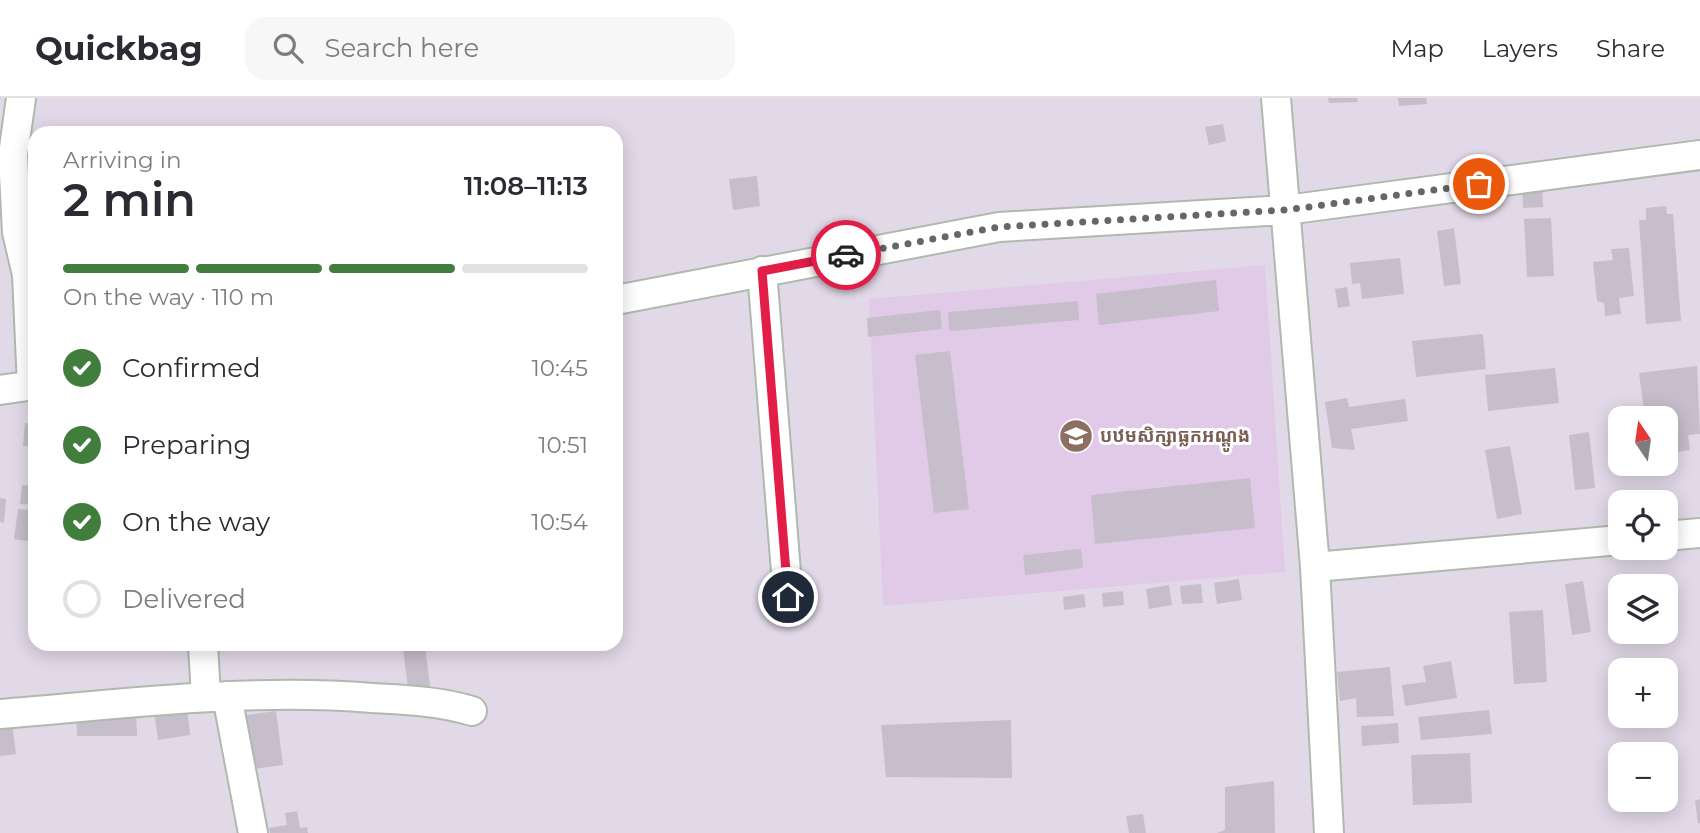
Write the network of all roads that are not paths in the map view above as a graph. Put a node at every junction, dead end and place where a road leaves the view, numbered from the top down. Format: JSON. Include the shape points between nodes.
{"nodes":[{"id":1,"x":21,"y":98,"type":"edge"},
{"id":2,"x":1276,"y":98,"type":"edge"},
{"id":3,"x":1700,"y":155,"type":"edge"},
{"id":4,"x":1286,"y":210,"type":"junction"},
{"id":5,"x":762,"y":271,"type":"junction"},
{"id":6,"x":28,"y":294,"type":"edge"},
{"id":7,"x":623,"y":299,"type":"edge"},
{"id":8,"x":28,"y":387,"type":"edge"},
{"id":9,"x":0,"y":390,"type":"edge"},
{"id":10,"x":1700,"y":533,"type":"edge"},
{"id":11,"x":1678,"y":535,"type":"edge"},
{"id":12,"x":1608,"y":541,"type":"edge"},
{"id":13,"x":1315,"y":567,"type":"junction"},
{"id":14,"x":788,"y":597,"type":"dead end"},
{"id":15,"x":205,"y":651,"type":"edge"},
{"id":16,"x":216,"y":696,"type":"junction"},
{"id":17,"x":472,"y":711,"type":"dead end"},
{"id":18,"x":0,"y":714,"type":"edge"},
{"id":19,"x":253,"y":833,"type":"edge"},
{"id":20,"x":1329,"y":833,"type":"edge"}],
"edges":[{"from":1,"to":6,"type":"street","via":[[13,155],[17,232]]},
{"from":2,"to":4,"type":"street"},
{"from":3,"to":4,"type":"street"},
{"from":4,"to":5,"type":"street","via":[[999,227]]},
{"from":4,"to":13,"type":"street"},
{"from":5,"to":7,"type":"street"},
{"from":5,"to":14,"type":"street"},
{"from":8,"to":9,"type":"street"},
{"from":10,"to":11,"type":"street"},
{"from":12,"to":13,"type":"street"},
{"from":13,"to":20,"type":"street"},
{"from":15,"to":16,"type":"street"},
{"from":16,"to":17,"type":"street","via":[[316,693],[429,702]]},
{"from":16,"to":18,"type":"street"},
{"from":16,"to":19,"type":"street"}]}
